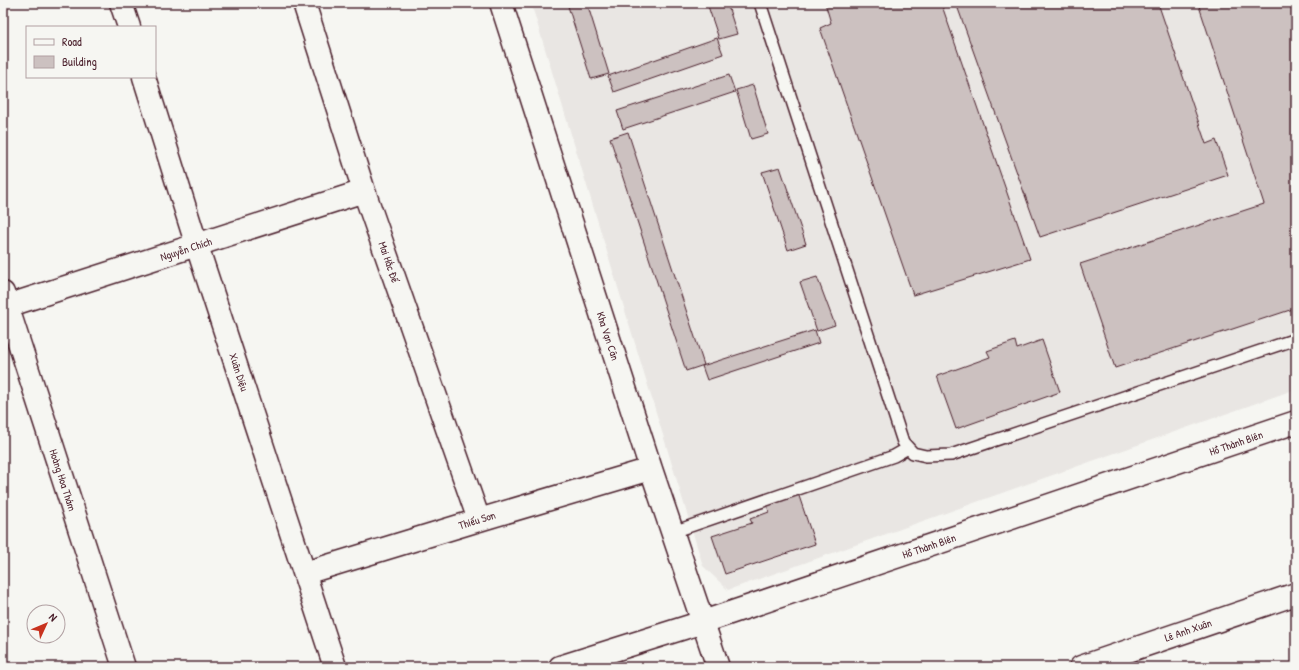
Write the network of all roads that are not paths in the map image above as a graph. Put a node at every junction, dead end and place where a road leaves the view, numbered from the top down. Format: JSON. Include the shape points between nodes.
{"nodes":[{"id":1,"x":121,"y":3,"type":"edge"},
{"id":2,"x":304,"y":3,"type":"edge"},
{"id":3,"x":501,"y":3,"type":"edge"},
{"id":4,"x":760,"y":3,"type":"edge"},
{"id":5,"x":129,"y":26,"type":"edge"},
{"id":6,"x":144,"y":78,"type":"edge"},
{"id":7,"x":364,"y":191,"type":"junction"},
{"id":8,"x":197,"y":246,"type":"junction"},
{"id":9,"x":5,"y":300,"type":"edge"},
{"id":10,"x":1296,"y":339,"type":"edge"},
{"id":11,"x":1296,"y":422,"type":"edge"},
{"id":12,"x":908,"y":448,"type":"junction"},
{"id":13,"x":651,"y":469,"type":"junction"},
{"id":14,"x":478,"y":520,"type":"junction"},
{"id":15,"x":673,"y":532,"type":"junction"},
{"id":16,"x":305,"y":573,"type":"junction"},
{"id":17,"x":1296,"y":594,"type":"edge"},
{"id":18,"x":703,"y":622,"type":"junction"},
{"id":19,"x":124,"y":667,"type":"edge"},
{"id":20,"x":335,"y":667,"type":"edge"},
{"id":21,"x":560,"y":667,"type":"edge"},
{"id":22,"x":718,"y":667,"type":"edge"},
{"id":23,"x":1081,"y":667,"type":"edge"}],
"edges":[{"from":1,"to":5,"type":"street"},
{"from":2,"to":7,"type":"street","name":"Mai Hắc Đế"},
{"from":3,"to":13,"type":"street","name":"Kha Vạn Cân"},
{"from":4,"to":12,"type":"lane","via":[[903,442]]},
{"from":6,"to":8,"type":"street","name":"Xuân Diệu"},
{"from":7,"to":8,"type":"street","name":"Nguyễn Chích"},
{"from":7,"to":14,"type":"street","name":"Mai Hắc Đế"},
{"from":8,"to":9,"type":"street","name":"Nguyễn Chích"},
{"from":8,"to":16,"type":"street","name":"Xuân Diệu"},
{"from":9,"to":19,"type":"street","name":"Hoàng Hoa Thám"},
{"from":10,"to":12,"type":"lane","via":[[951,455],[926,456],[913,453]]},
{"from":11,"to":18,"type":"street","name":"Hồ Thành Biên"},
{"from":12,"to":15,"type":"lane","via":[[894,456]]},
{"from":13,"to":14,"type":"street","name":"Thiếu Sơn"},
{"from":13,"to":15,"type":"street","name":"Kha Vạn Cân"},
{"from":14,"to":16,"type":"street","name":"Thiếu Sơn"},
{"from":15,"to":18,"type":"street","name":"Kha Vạn Cân"},
{"from":16,"to":20,"type":"street","name":"Xuân Diệu"},
{"from":17,"to":23,"type":"street","name":"Lê Anh Xuân"},
{"from":18,"to":21,"type":"street","name":"Hồ Thành Biên"},
{"from":18,"to":22,"type":"street","name":"Kha Vạn Cân"}]}
